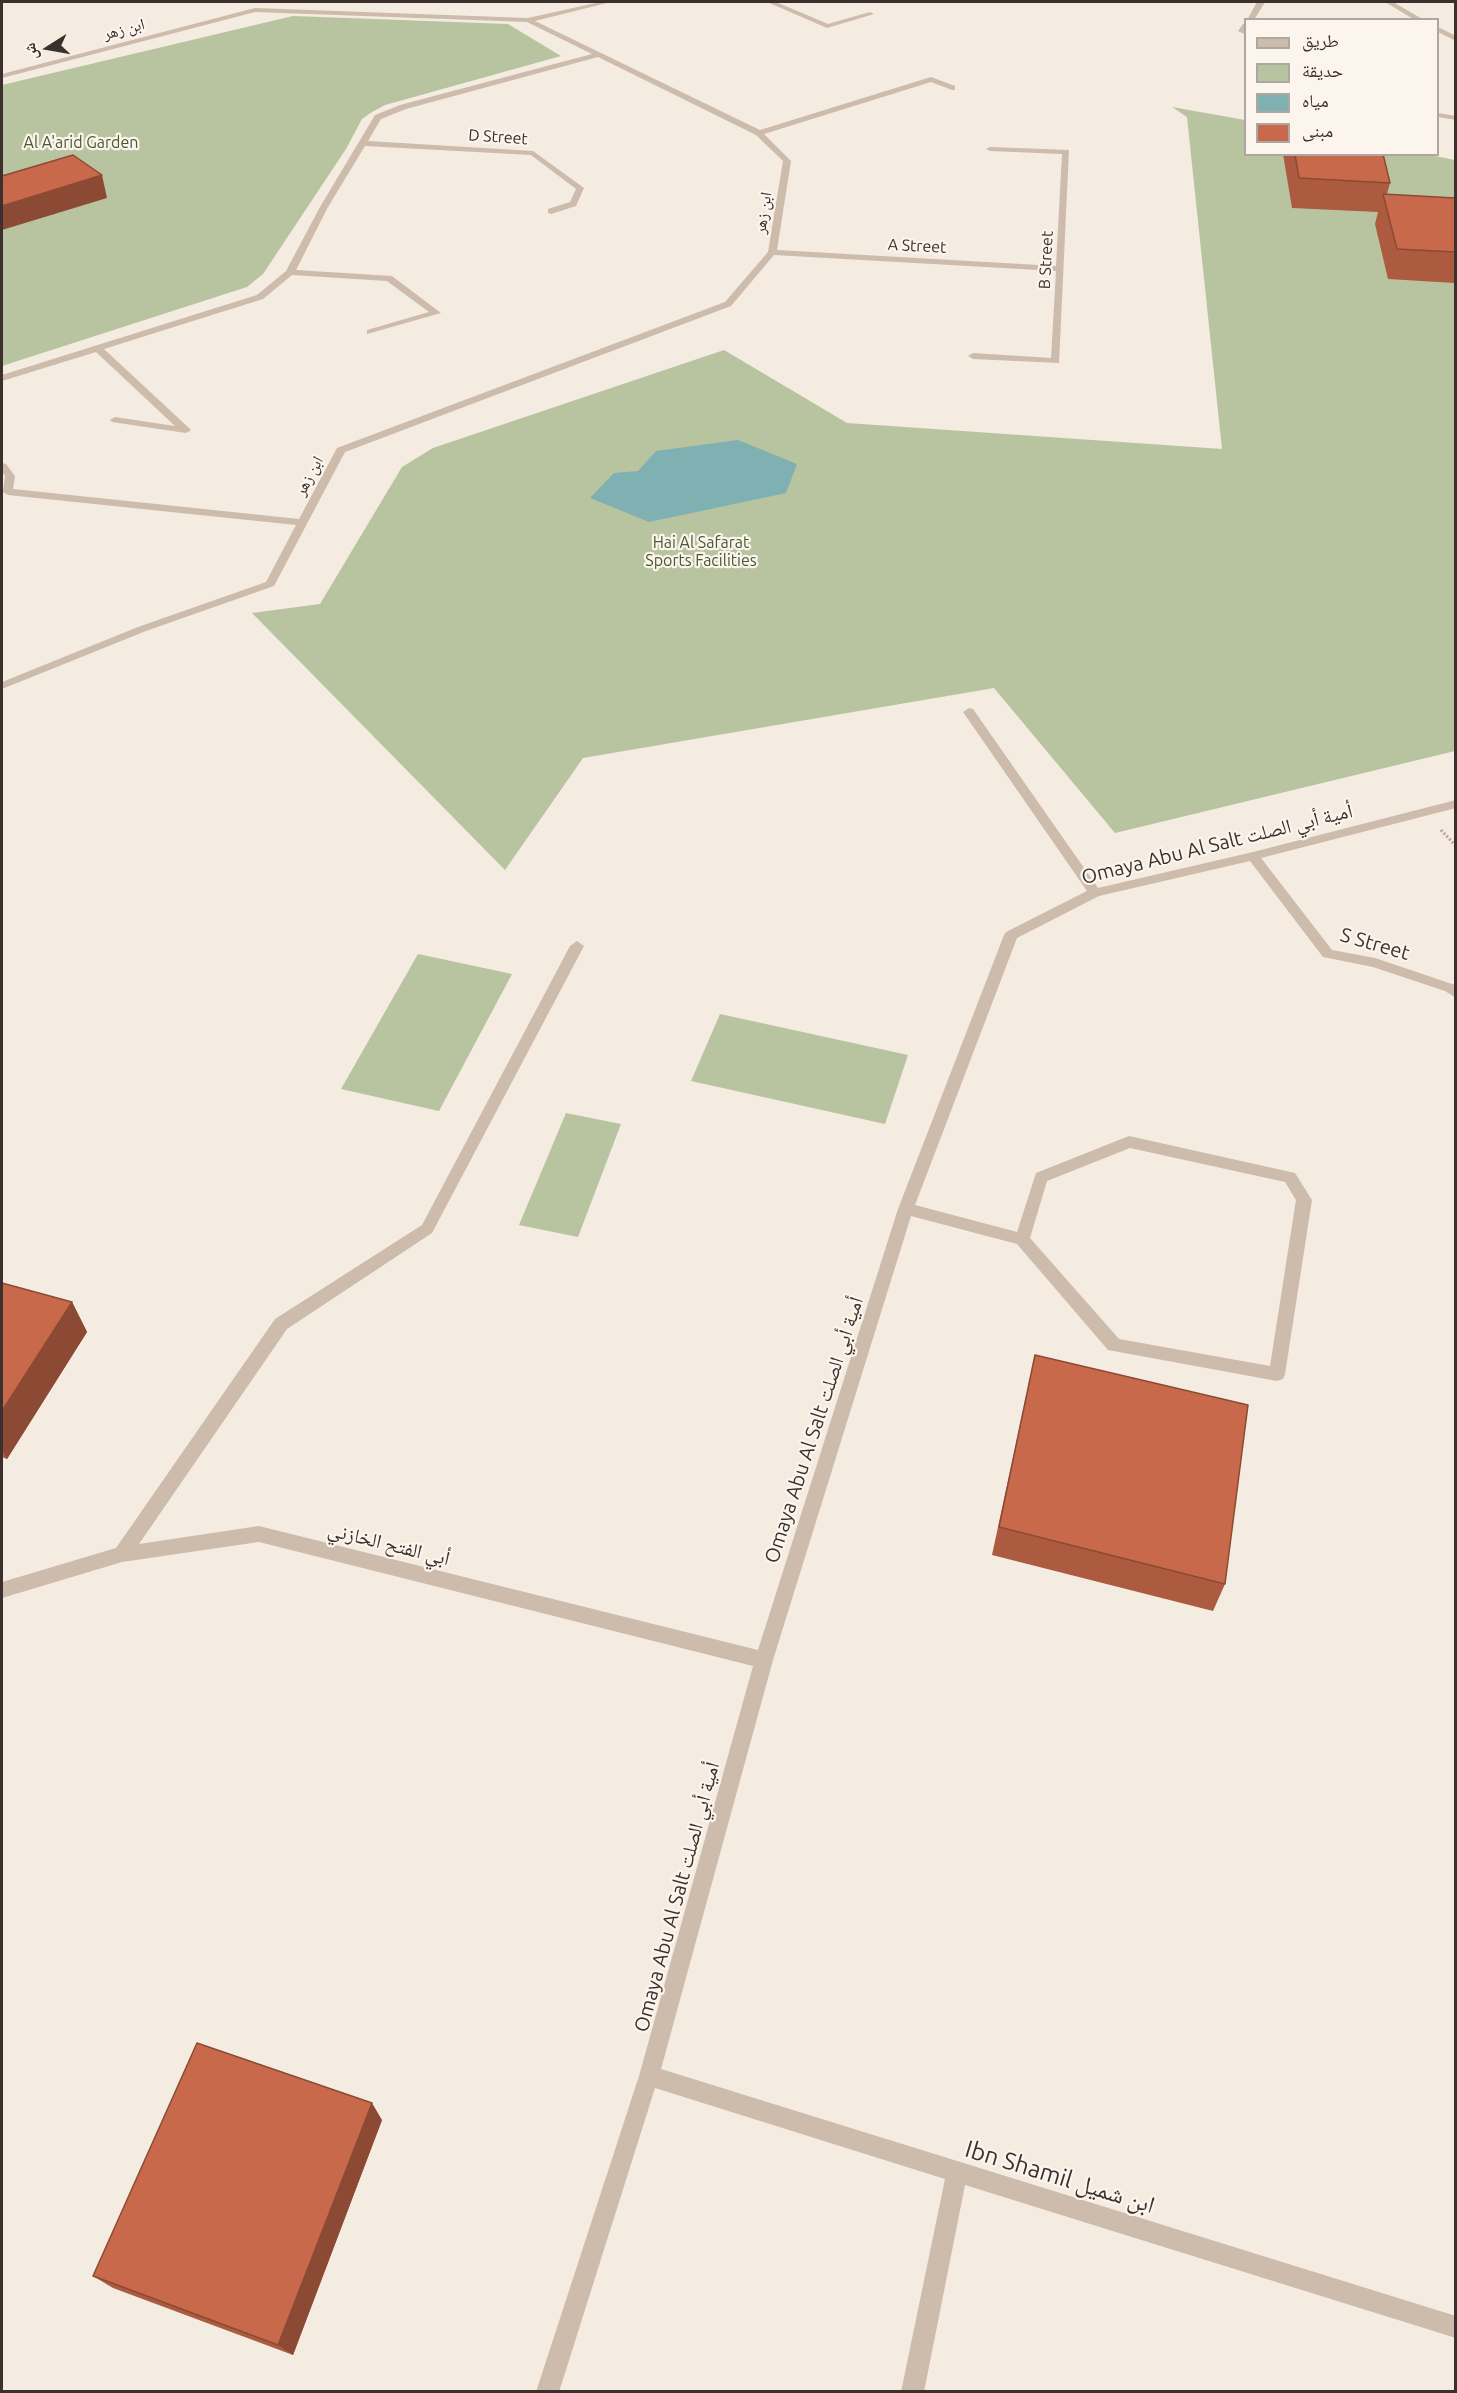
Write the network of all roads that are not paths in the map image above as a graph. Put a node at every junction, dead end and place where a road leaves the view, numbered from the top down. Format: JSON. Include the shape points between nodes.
{"nodes":[{"id":1,"x":607,"y":2,"type":"edge"},
{"id":2,"x":771,"y":2,"type":"edge"},
{"id":3,"x":1261,"y":2,"type":"edge"},
{"id":4,"x":1389,"y":2,"type":"edge"},
{"id":5,"x":870,"y":14,"type":"dead end"},
{"id":6,"x":1251,"y":18,"type":"edge"},
{"id":7,"x":1417,"y":18,"type":"edge"},
{"id":8,"x":528,"y":20,"type":"junction"},
{"id":9,"x":1439,"y":29,"type":"edge"},
{"id":10,"x":1455,"y":39,"type":"edge"},
{"id":11,"x":597,"y":55,"type":"junction"},
{"id":12,"x":2,"y":76,"type":"edge"},
{"id":13,"x":952,"y":88,"type":"dead end"},
{"id":14,"x":1439,"y":115,"type":"edge"},
{"id":15,"x":1455,"y":118,"type":"edge"},
{"id":16,"x":759,"y":133,"type":"junction"},
{"id":17,"x":362,"y":143,"type":"junction"},
{"id":18,"x":990,"y":149,"type":"dead end"},
{"id":19,"x":551,"y":212,"type":"dead end"},
{"id":20,"x":772,"y":252,"type":"junction"},
{"id":21,"x":1060,"y":269,"type":"junction"},
{"id":22,"x":290,"y":272,"type":"junction"},
{"id":23,"x":370,"y":332,"type":"dead end"},
{"id":24,"x":96,"y":347,"type":"junction"},
{"id":25,"x":973,"y":356,"type":"dead end"},
{"id":26,"x":2,"y":378,"type":"edge"},
{"id":27,"x":115,"y":420,"type":"dead end"},
{"id":28,"x":2,"y":466,"type":"edge"},
{"id":29,"x":6,"y":478,"type":"edge"},
{"id":30,"x":302,"y":522,"type":"junction"},
{"id":31,"x":2,"y":686,"type":"edge"},
{"id":32,"x":969,"y":712,"type":"dead end"},
{"id":33,"x":1455,"y":804,"type":"edge"},
{"id":34,"x":1253,"y":856,"type":"junction"},
{"id":35,"x":1095,"y":893,"type":"junction"},
{"id":36,"x":577,"y":946,"type":"dead end"},
{"id":37,"x":1455,"y":993,"type":"edge"},
{"id":38,"x":906,"y":1209,"type":"junction"},
{"id":39,"x":1022,"y":1239,"type":"junction"},
{"id":40,"x":122,"y":1554,"type":"junction"},
{"id":41,"x":2,"y":1590,"type":"edge"},
{"id":42,"x":764,"y":1660,"type":"junction"},
{"id":43,"x":649,"y":2076,"type":"junction"},
{"id":44,"x":957,"y":2173,"type":"junction"},
{"id":45,"x":1455,"y":2327,"type":"edge"},
{"id":46,"x":547,"y":2391,"type":"edge"},
{"id":47,"x":912,"y":2391,"type":"edge"}],
"edges":[{"from":1,"to":8,"type":"street"},
{"from":2,"to":5,"type":"street","via":[[826,26]]},
{"from":3,"to":6,"type":"street"},
{"from":4,"to":7,"type":"street"},
{"from":8,"to":11,"type":"street","name":"ابن زهر"},
{"from":8,"to":12,"type":"street","name":"ابن زهر","via":[[251,8]]},
{"from":9,"to":10,"type":"street"},
{"from":11,"to":16,"type":"street","name":"ابن زهر"},
{"from":11,"to":17,"type":"street","via":[[403,107],[378,117]]},
{"from":13,"to":16,"type":"street","via":[[931,79]]},
{"from":14,"to":15,"type":"street"},
{"from":16,"to":20,"type":"street","name":"ابن زهر","via":[[787,161]]},
{"from":17,"to":19,"type":"street","name":"D Street","via":[[533,153],[580,188],[573,204]]},
{"from":17,"to":22,"type":"street"},
{"from":18,"to":21,"type":"street","name":"B Street","via":[[1066,153]]},
{"from":20,"to":21,"type":"street","name":"A Street"},
{"from":20,"to":30,"type":"street","name":"ابن زهر","via":[[728,304],[341,450]]},
{"from":21,"to":25,"type":"street","name":"B Street","via":[[1056,361]]},
{"from":22,"to":23,"type":"street","via":[[389,278],[436,313]]},
{"from":22,"to":24,"type":"street","via":[[260,297]]},
{"from":24,"to":26,"type":"street"},
{"from":24,"to":27,"type":"street","via":[[186,430]]},
{"from":28,"to":29,"type":"street"},
{"from":29,"to":30,"type":"street","via":[[8,492]]},
{"from":30,"to":31,"type":"street","name":"ابن زهر","via":[[270,584],[142,629]]},
{"from":32,"to":35,"type":"street"},
{"from":33,"to":34,"type":"street","name":"Omaya Abu Al Salt أمية أبي الصلت"},
{"from":34,"to":35,"type":"street","name":"Omaya Abu Al Salt أمية أبي الصلت"},
{"from":34,"to":37,"type":"street","name":"S Street","via":[[1328,954],[1375,963]]},
{"from":35,"to":38,"type":"street","name":"Omaya Abu Al Salt أمية أبي الصلت","via":[[1011,935]]},
{"from":36,"to":40,"type":"street","via":[[427,1229],[281,1324]]},
{"from":38,"to":39,"type":"street"},
{"from":38,"to":42,"type":"street","name":"Omaya Abu Al Salt أمية أبي الصلت"},
{"from":39,"to":39,"type":"street","via":[[1114,1345],[1277,1374],[1304,1200],[1290,1177],[1129,1142],[1041,1177]]},
{"from":40,"to":41,"type":"street","name":"أبي الفتح الخازني"},
{"from":40,"to":42,"type":"street","name":"أبي الفتح الخازني","via":[[259,1534]]},
{"from":42,"to":43,"type":"street","name":"Omaya Abu Al Salt أمية أبي الصلت"},
{"from":43,"to":44,"type":"street","name":"Ibn Shamil ابن شميل"},
{"from":43,"to":46,"type":"street","name":"Omaya Abu Al Salt أمية أبي الصلت"},
{"from":44,"to":45,"type":"street","name":"Ibn Shamil ابن شميل"},
{"from":44,"to":47,"type":"street"}]}
